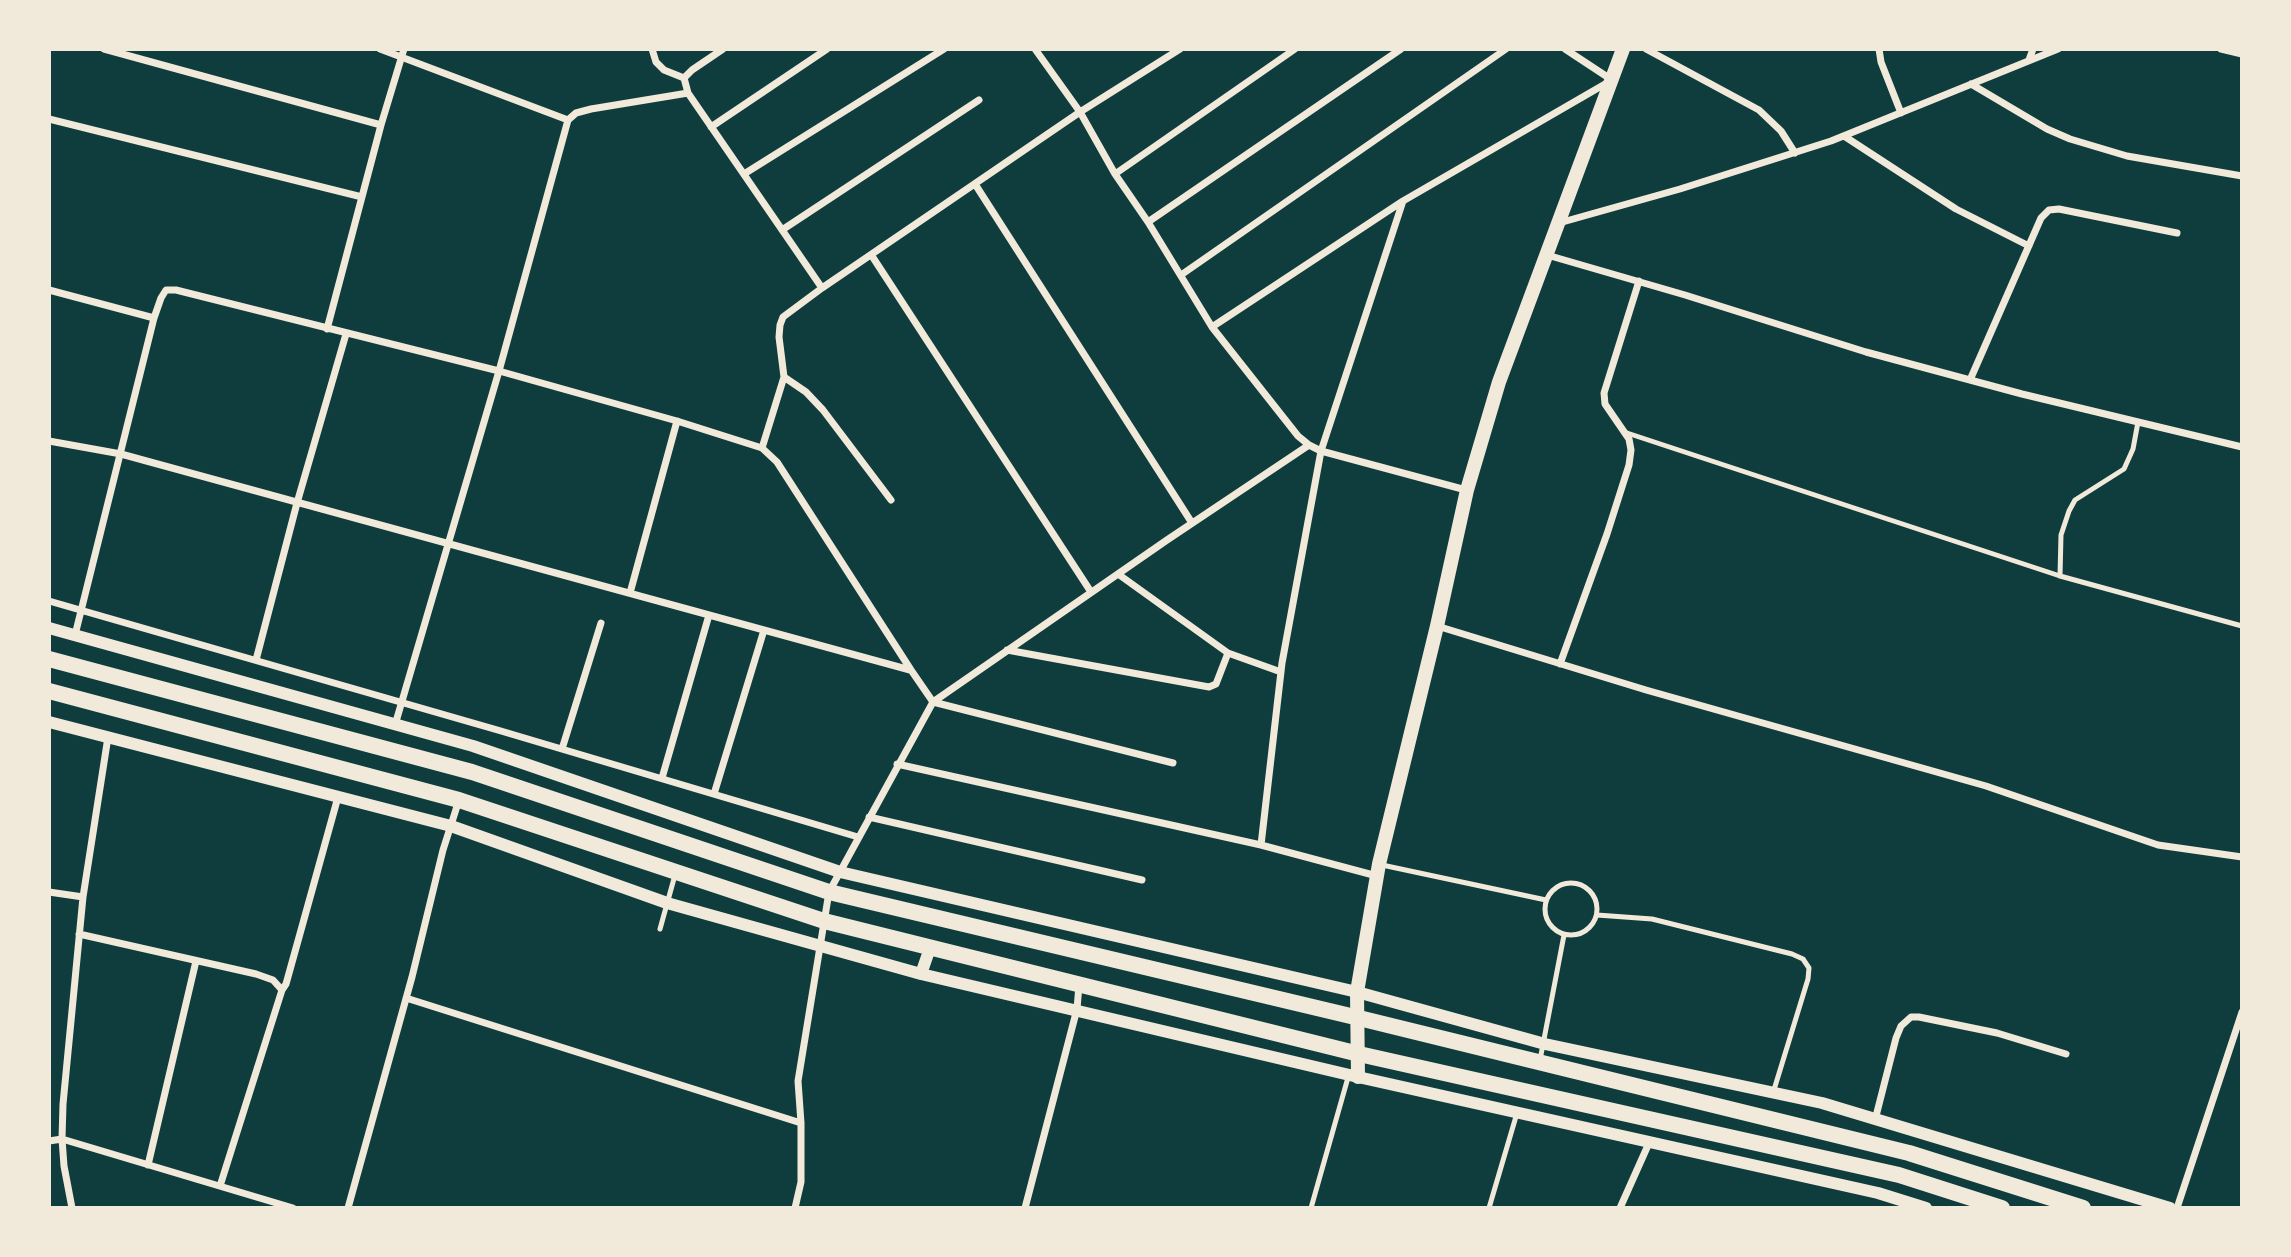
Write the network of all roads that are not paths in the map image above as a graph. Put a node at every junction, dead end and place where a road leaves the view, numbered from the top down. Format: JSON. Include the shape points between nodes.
{"nodes":[{"id":1,"x":104,"y":49,"type":"edge"},
{"id":2,"x":380,"y":49,"type":"edge"},
{"id":3,"x":652,"y":49,"type":"edge"},
{"id":4,"x":723,"y":49,"type":"edge"},
{"id":5,"x":827,"y":49,"type":"edge"},
{"id":6,"x":944,"y":49,"type":"edge"},
{"id":7,"x":1180,"y":49,"type":"edge"},
{"id":8,"x":1294,"y":49,"type":"edge"},
{"id":9,"x":1401,"y":49,"type":"edge"},
{"id":10,"x":1506,"y":49,"type":"edge"},
{"id":11,"x":1565,"y":49,"type":"edge"},
{"id":12,"x":1623,"y":49,"type":"edge"},
{"id":13,"x":1646,"y":49,"type":"edge"},
{"id":14,"x":1879,"y":49,"type":"edge"},
{"id":15,"x":2033,"y":49,"type":"edge"},
{"id":16,"x":2058,"y":49,"type":"edge"},
{"id":17,"x":2221,"y":49,"type":"edge"},
{"id":18,"x":1039,"y":51,"type":"edge"},
{"id":19,"x":403,"y":52,"type":"edge"},
{"id":20,"x":932,"y":52,"type":"edge"},
{"id":21,"x":2242,"y":54,"type":"edge"},
{"id":22,"x":2029,"y":60,"type":"junction"},
{"id":23,"x":684,"y":78,"type":"junction"},
{"id":24,"x":1612,"y":80,"type":"junction"},
{"id":25,"x":1971,"y":84,"type":"junction"},
{"id":26,"x":688,"y":93,"type":"junction"},
{"id":27,"x":979,"y":100,"type":"dead end"},
{"id":28,"x":1080,"y":112,"type":"junction"},
{"id":29,"x":1901,"y":113,"type":"junction"},
{"id":30,"x":49,"y":119,"type":"edge"},
{"id":31,"x":568,"y":120,"type":"junction"},
{"id":32,"x":381,"y":125,"type":"junction"},
{"id":33,"x":711,"y":127,"type":"junction"},
{"id":34,"x":1844,"y":136,"type":"junction"},
{"id":35,"x":1795,"y":153,"type":"junction"},
{"id":36,"x":744,"y":174,"type":"junction"},
{"id":37,"x":1115,"y":174,"type":"junction"},
{"id":38,"x":2242,"y":176,"type":"edge"},
{"id":39,"x":975,"y":184,"type":"junction"},
{"id":40,"x":362,"y":197,"type":"junction"},
{"id":41,"x":1403,"y":201,"type":"junction"},
{"id":42,"x":1148,"y":222,"type":"junction"},
{"id":43,"x":1558,"y":223,"type":"junction"},
{"id":44,"x":782,"y":230,"type":"junction"},
{"id":45,"x":2177,"y":233,"type":"dead end"},
{"id":46,"x":2029,"y":246,"type":"junction"},
{"id":47,"x":1546,"y":254,"type":"junction"},
{"id":48,"x":872,"y":256,"type":"junction"},
{"id":49,"x":1181,"y":275,"type":"junction"},
{"id":50,"x":1639,"y":281,"type":"junction"},
{"id":51,"x":822,"y":288,"type":"junction"},
{"id":52,"x":49,"y":290,"type":"edge"},
{"id":53,"x":154,"y":318,"type":"junction"},
{"id":54,"x":1212,"y":327,"type":"junction"},
{"id":55,"x":327,"y":328,"type":"junction"},
{"id":56,"x":346,"y":334,"type":"junction"},
{"id":57,"x":499,"y":371,"type":"junction"},
{"id":58,"x":784,"y":377,"type":"junction"},
{"id":59,"x":1969,"y":380,"type":"junction"},
{"id":60,"x":677,"y":421,"type":"junction"},
{"id":61,"x":2138,"y":422,"type":"junction"},
{"id":62,"x":1624,"y":432,"type":"junction"},
{"id":63,"x":49,"y":441,"type":"edge"},
{"id":64,"x":1308,"y":445,"type":"junction"},
{"id":65,"x":2242,"y":447,"type":"edge"},
{"id":66,"x":762,"y":448,"type":"junction"},
{"id":67,"x":1321,"y":451,"type":"junction"},
{"id":68,"x":121,"y":454,"type":"junction"},
{"id":69,"x":1467,"y":490,"type":"junction"},
{"id":70,"x":891,"y":500,"type":"dead end"},
{"id":71,"x":297,"y":503,"type":"junction"},
{"id":72,"x":1192,"y":523,"type":"junction"},
{"id":73,"x":448,"y":544,"type":"junction"},
{"id":74,"x":1118,"y":574,"type":"junction"},
{"id":75,"x":2060,"y":576,"type":"junction"},
{"id":76,"x":1091,"y":592,"type":"junction"},
{"id":77,"x":629,"y":593,"type":"junction"},
{"id":78,"x":49,"y":601,"type":"edge"},
{"id":79,"x":82,"y":610,"type":"junction"},
{"id":80,"x":709,"y":615,"type":"junction"},
{"id":81,"x":601,"y":623,"type":"dead end"},
{"id":82,"x":1437,"y":626,"type":"junction"},
{"id":83,"x":2242,"y":626,"type":"edge"},
{"id":84,"x":49,"y":628,"type":"edge"},
{"id":85,"x":764,"y":631,"type":"junction"},
{"id":86,"x":75,"y":635,"type":"junction"},
{"id":87,"x":1007,"y":650,"type":"junction"},
{"id":88,"x":1228,"y":653,"type":"junction"},
{"id":89,"x":49,"y":659,"type":"edge"},
{"id":90,"x":256,"y":660,"type":"junction"},
{"id":91,"x":1560,"y":664,"type":"junction"},
{"id":92,"x":911,"y":670,"type":"junction"},
{"id":93,"x":1281,"y":672,"type":"junction"},
{"id":94,"x":49,"y":691,"type":"edge"},
{"id":95,"x":403,"y":702,"type":"junction"},
{"id":96,"x":933,"y":702,"type":"junction"},
{"id":97,"x":49,"y":722,"type":"edge"},
{"id":98,"x":395,"y":725,"type":"junction"},
{"id":99,"x":108,"y":737,"type":"junction"},
{"id":100,"x":562,"y":748,"type":"junction"},
{"id":101,"x":1173,"y":763,"type":"dead end"},
{"id":102,"x":897,"y":764,"type":"junction"},
{"id":103,"x":662,"y":778,"type":"junction"},
{"id":104,"x":714,"y":794,"type":"junction"},
{"id":105,"x":338,"y":797,"type":"junction"},
{"id":106,"x":459,"y":800,"type":"junction"},
{"id":107,"x":869,"y":817,"type":"junction"},
{"id":108,"x":451,"y":826,"type":"junction"},
{"id":109,"x":858,"y":837,"type":"junction"},
{"id":110,"x":1261,"y":845,"type":"junction"},
{"id":111,"x":2242,"y":857,"type":"edge"},
{"id":112,"x":1378,"y":870,"type":"junction"},
{"id":113,"x":676,"y":872,"type":"junction"},
{"id":114,"x":840,"y":872,"type":"junction"},
{"id":115,"x":1142,"y":880,"type":"dead end"},
{"id":116,"x":49,"y":892,"type":"edge"},
{"id":117,"x":829,"y":892,"type":"junction"},
{"id":118,"x":83,"y":897,"type":"junction"},
{"id":119,"x":1546,"y":900,"type":"junction"},
{"id":120,"x":668,"y":903,"type":"junction"},
{"id":121,"x":1597,"y":915,"type":"junction"},
{"id":122,"x":824,"y":921,"type":"junction"},
{"id":123,"x":660,"y":929,"type":"dead end"},
{"id":124,"x":79,"y":934,"type":"junction"},
{"id":125,"x":1563,"y":935,"type":"junction"},
{"id":126,"x":819,"y":945,"type":"junction"},
{"id":127,"x":930,"y":948,"type":"junction"},
{"id":128,"x":196,"y":961,"type":"junction"},
{"id":129,"x":921,"y":974,"type":"junction"},
{"id":130,"x":1079,"y":984,"type":"junction"},
{"id":131,"x":282,"y":990,"type":"junction"},
{"id":132,"x":1357,"y":992,"type":"junction"},
{"id":133,"x":406,"y":998,"type":"junction"},
{"id":134,"x":1077,"y":1009,"type":"junction"},
{"id":135,"x":2242,"y":1012,"type":"edge"},
{"id":136,"x":1359,"y":1018,"type":"junction"},
{"id":137,"x":1545,"y":1045,"type":"junction"},
{"id":138,"x":1359,"y":1054,"type":"junction"},
{"id":139,"x":2066,"y":1054,"type":"dead end"},
{"id":140,"x":1540,"y":1063,"type":"junction"},
{"id":141,"x":1354,"y":1076,"type":"junction"},
{"id":142,"x":1773,"y":1093,"type":"junction"},
{"id":143,"x":1517,"y":1113,"type":"junction"},
{"id":144,"x":1875,"y":1120,"type":"junction"},
{"id":145,"x":801,"y":1123,"type":"junction"},
{"id":146,"x":62,"y":1139,"type":"junction"},
{"id":147,"x":49,"y":1141,"type":"edge"},
{"id":148,"x":1649,"y":1143,"type":"junction"},
{"id":149,"x":148,"y":1164,"type":"junction"},
{"id":150,"x":1926,"y":1184,"type":"junction"},
{"id":151,"x":220,"y":1186,"type":"junction"},
{"id":152,"x":1922,"y":1207,"type":"edge"},
{"id":153,"x":72,"y":1208,"type":"edge"},
{"id":154,"x":293,"y":1208,"type":"edge"},
{"id":155,"x":348,"y":1208,"type":"edge"},
{"id":156,"x":795,"y":1208,"type":"edge"},
{"id":157,"x":1025,"y":1208,"type":"edge"},
{"id":158,"x":1311,"y":1208,"type":"edge"},
{"id":159,"x":1489,"y":1208,"type":"edge"},
{"id":160,"x":1620,"y":1208,"type":"edge"},
{"id":161,"x":2002,"y":1208,"type":"edge"},
{"id":162,"x":2082,"y":1208,"type":"edge"},
{"id":163,"x":2170,"y":1208,"type":"edge"},
{"id":164,"x":2177,"y":1208,"type":"edge"}],
"edges":[{"from":1,"to":32,"type":"street"},
{"from":2,"to":19,"type":"street"},
{"from":3,"to":23,"type":"street","via":[[656,62]]},
{"from":4,"to":23,"type":"street"},
{"from":5,"to":33,"type":"street"},
{"from":6,"to":20,"type":"street"},
{"from":7,"to":28,"type":"street"},
{"from":8,"to":37,"type":"street"},
{"from":9,"to":42,"type":"street"},
{"from":10,"to":49,"type":"street"},
{"from":11,"to":24,"type":"street"},
{"from":12,"to":24,"type":"main road"},
{"from":13,"to":35,"type":"street","via":[[1759,110],[1782,131]]},
{"from":14,"to":29,"type":"street"},
{"from":15,"to":22,"type":"street"},
{"from":16,"to":22,"type":"street"},
{"from":17,"to":21,"type":"street"},
{"from":18,"to":28,"type":"street"},
{"from":19,"to":31,"type":"street"},
{"from":19,"to":32,"type":"street"},
{"from":20,"to":36,"type":"street"},
{"from":22,"to":25,"type":"street"},
{"from":23,"to":26,"type":"street"},
{"from":24,"to":41,"type":"street"},
{"from":24,"to":43,"type":"main road"},
{"from":25,"to":29,"type":"street"},
{"from":25,"to":38,"type":"street","via":[[2070,139],[2127,156]]},
{"from":26,"to":31,"type":"street","via":[[591,109]]},
{"from":26,"to":33,"type":"street"},
{"from":27,"to":44,"type":"street"},
{"from":28,"to":37,"type":"street"},
{"from":28,"to":39,"type":"street"},
{"from":29,"to":34,"type":"street"},
{"from":30,"to":40,"type":"street"},
{"from":31,"to":57,"type":"street"},
{"from":32,"to":40,"type":"street"},
{"from":33,"to":36,"type":"street"},
{"from":34,"to":35,"type":"street"},
{"from":34,"to":46,"type":"street","via":[[1956,209]]},
{"from":35,"to":43,"type":"street"},
{"from":36,"to":44,"type":"street"},
{"from":37,"to":42,"type":"street"},
{"from":39,"to":48,"type":"street"},
{"from":39,"to":72,"type":"street"},
{"from":40,"to":55,"type":"street"},
{"from":41,"to":54,"type":"street"},
{"from":41,"to":67,"type":"street"},
{"from":42,"to":49,"type":"street"},
{"from":43,"to":47,"type":"main road"},
{"from":44,"to":51,"type":"street"},
{"from":45,"to":46,"type":"street","via":[[2059,209],[2040,218]]},
{"from":46,"to":59,"type":"street"},
{"from":47,"to":50,"type":"street"},
{"from":47,"to":69,"type":"main road","via":[[1499,382]]},
{"from":48,"to":51,"type":"street"},
{"from":48,"to":76,"type":"street"},
{"from":49,"to":54,"type":"street"},
{"from":50,"to":59,"type":"street"},
{"from":50,"to":62,"type":"street","via":[[1604,393],[1605,404]]},
{"from":51,"to":58,"type":"street","via":[[783,317]]},
{"from":52,"to":53,"type":"street"},
{"from":53,"to":55,"type":"street","via":[[166,290],[176,290]]},
{"from":53,"to":68,"type":"street"},
{"from":54,"to":64,"type":"street"},
{"from":55,"to":56,"type":"street"},
{"from":56,"to":57,"type":"street"},
{"from":56,"to":71,"type":"street"},
{"from":57,"to":60,"type":"street"},
{"from":57,"to":73,"type":"street"},
{"from":58,"to":66,"type":"street"},
{"from":58,"to":70,"type":"street","via":[[823,410]]},
{"from":59,"to":61,"type":"street"},
{"from":60,"to":66,"type":"street"},
{"from":60,"to":77,"type":"street"},
{"from":61,"to":65,"type":"street"},
{"from":61,"to":75,"type":"lane","via":[[2123,469],[2075,500],[2061,535]]},
{"from":62,"to":75,"type":"lane"},
{"from":62,"to":91,"type":"street","via":[[1631,450],[1629,465]]},
{"from":63,"to":68,"type":"street"},
{"from":64,"to":67,"type":"street"},
{"from":64,"to":72,"type":"street"},
{"from":66,"to":92,"type":"street","via":[[778,462]]},
{"from":67,"to":69,"type":"street"},
{"from":67,"to":93,"type":"street"},
{"from":68,"to":71,"type":"street"},
{"from":68,"to":79,"type":"street"},
{"from":69,"to":82,"type":"main road"},
{"from":71,"to":73,"type":"street"},
{"from":71,"to":90,"type":"street"},
{"from":72,"to":74,"type":"street"},
{"from":73,"to":77,"type":"street"},
{"from":73,"to":95,"type":"street"},
{"from":74,"to":76,"type":"street"},
{"from":74,"to":88,"type":"street"},
{"from":75,"to":83,"type":"lane"},
{"from":76,"to":87,"type":"street"},
{"from":77,"to":80,"type":"street"},
{"from":78,"to":79,"type":"street"},
{"from":79,"to":86,"type":"street"},
{"from":79,"to":90,"type":"street"},
{"from":80,"to":85,"type":"street"},
{"from":80,"to":103,"type":"street"},
{"from":81,"to":100,"type":"street"},
{"from":82,"to":91,"type":"street"},
{"from":82,"to":112,"type":"main road"},
{"from":84,"to":86,"type":"street"},
{"from":85,"to":92,"type":"street"},
{"from":85,"to":104,"type":"street"},
{"from":86,"to":98,"type":"street"},
{"from":87,"to":88,"type":"street","via":[[1209,687],[1216,684]]},
{"from":87,"to":96,"type":"street"},
{"from":88,"to":93,"type":"street"},
{"from":89,"to":117,"type":"main road","via":[[471,772]]},
{"from":90,"to":95,"type":"street"},
{"from":91,"to":111,"type":"street","via":[[1986,786],[2158,845]]},
{"from":92,"to":96,"type":"street"},
{"from":93,"to":110,"type":"street"},
{"from":94,"to":106,"type":"main road"},
{"from":95,"to":98,"type":"street"},
{"from":95,"to":100,"type":"street"},
{"from":96,"to":101,"type":"street"},
{"from":96,"to":102,"type":"street"},
{"from":97,"to":99,"type":"street"},
{"from":98,"to":114,"type":"street","via":[[473,746]]},
{"from":99,"to":105,"type":"street"},
{"from":99,"to":118,"type":"street"},
{"from":100,"to":103,"type":"street"},
{"from":102,"to":107,"type":"street"},
{"from":102,"to":110,"type":"street"},
{"from":103,"to":104,"type":"street"},
{"from":104,"to":109,"type":"street"},
{"from":105,"to":108,"type":"street"},
{"from":105,"to":131,"type":"street"},
{"from":106,"to":108,"type":"street"},
{"from":106,"to":113,"type":"main road"},
{"from":107,"to":109,"type":"street"},
{"from":107,"to":115,"type":"street"},
{"from":108,"to":120,"type":"street"},
{"from":108,"to":133,"type":"street"},
{"from":109,"to":114,"type":"street"},
{"from":110,"to":112,"type":"street"},
{"from":112,"to":119,"type":"lane"},
{"from":112,"to":132,"type":"main road"},
{"from":113,"to":120,"type":"lane"},
{"from":113,"to":122,"type":"main road"},
{"from":114,"to":117,"type":"street"},
{"from":114,"to":132,"type":"street"},
{"from":116,"to":118,"type":"street"},
{"from":117,"to":122,"type":"street"},
{"from":117,"to":136,"type":"main road"},
{"from":118,"to":124,"type":"street"},
{"from":119,"to":121,"type":"lane","via":[[1566,883],[1583,886],[1595,898]]},
{"from":119,"to":125,"type":"lane","via":[[1549,925]]},
{"from":120,"to":123,"type":"lane"},
{"from":120,"to":126,"type":"street"},
{"from":121,"to":125,"type":"lane","via":[[1588,930]]},
{"from":121,"to":142,"type":"lane","via":[[1652,919],[1803,959],[1809,968],[1808,979]]},
{"from":122,"to":126,"type":"street"},
{"from":122,"to":127,"type":"main road"},
{"from":124,"to":128,"type":"street"},
{"from":124,"to":146,"type":"street"},
{"from":125,"to":137,"type":"lane"},
{"from":126,"to":129,"type":"street"},
{"from":126,"to":145,"type":"street","via":[[798,1081]]},
{"from":127,"to":129,"type":"street"},
{"from":127,"to":130,"type":"main road"},
{"from":128,"to":131,"type":"street","via":[[256,974],[273,980]]},
{"from":128,"to":149,"type":"street"},
{"from":129,"to":134,"type":"street"},
{"from":130,"to":134,"type":"street"},
{"from":130,"to":138,"type":"main road"},
{"from":131,"to":151,"type":"street"},
{"from":132,"to":136,"type":"main road"},
{"from":132,"to":137,"type":"street"},
{"from":133,"to":145,"type":"street"},
{"from":133,"to":155,"type":"street"},
{"from":134,"to":141,"type":"street"},
{"from":134,"to":157,"type":"street"},
{"from":135,"to":164,"type":"street"},
{"from":136,"to":138,"type":"main road"},
{"from":136,"to":140,"type":"main road"},
{"from":137,"to":140,"type":"lane"},
{"from":137,"to":142,"type":"street"},
{"from":138,"to":141,"type":"main road"},
{"from":138,"to":150,"type":"main road"},
{"from":139,"to":144,"type":"street","via":[[1997,1033],[1911,1017],[1896,1038]]},
{"from":140,"to":162,"type":"main road","via":[[1909,1153]]},
{"from":141,"to":143,"type":"street"},
{"from":141,"to":158,"type":"lane"},
{"from":142,"to":144,"type":"street"},
{"from":143,"to":148,"type":"street"},
{"from":143,"to":159,"type":"lane"},
{"from":144,"to":163,"type":"street"},
{"from":145,"to":156,"type":"street","via":[[801,1182]]},
{"from":146,"to":147,"type":"street"},
{"from":146,"to":149,"type":"street"},
{"from":146,"to":153,"type":"street"},
{"from":148,"to":152,"type":"street","via":[[1878,1193]]},
{"from":148,"to":160,"type":"street"},
{"from":149,"to":151,"type":"street"},
{"from":150,"to":152,"type":"street"},
{"from":150,"to":161,"type":"main road"},
{"from":151,"to":154,"type":"street"}]}
